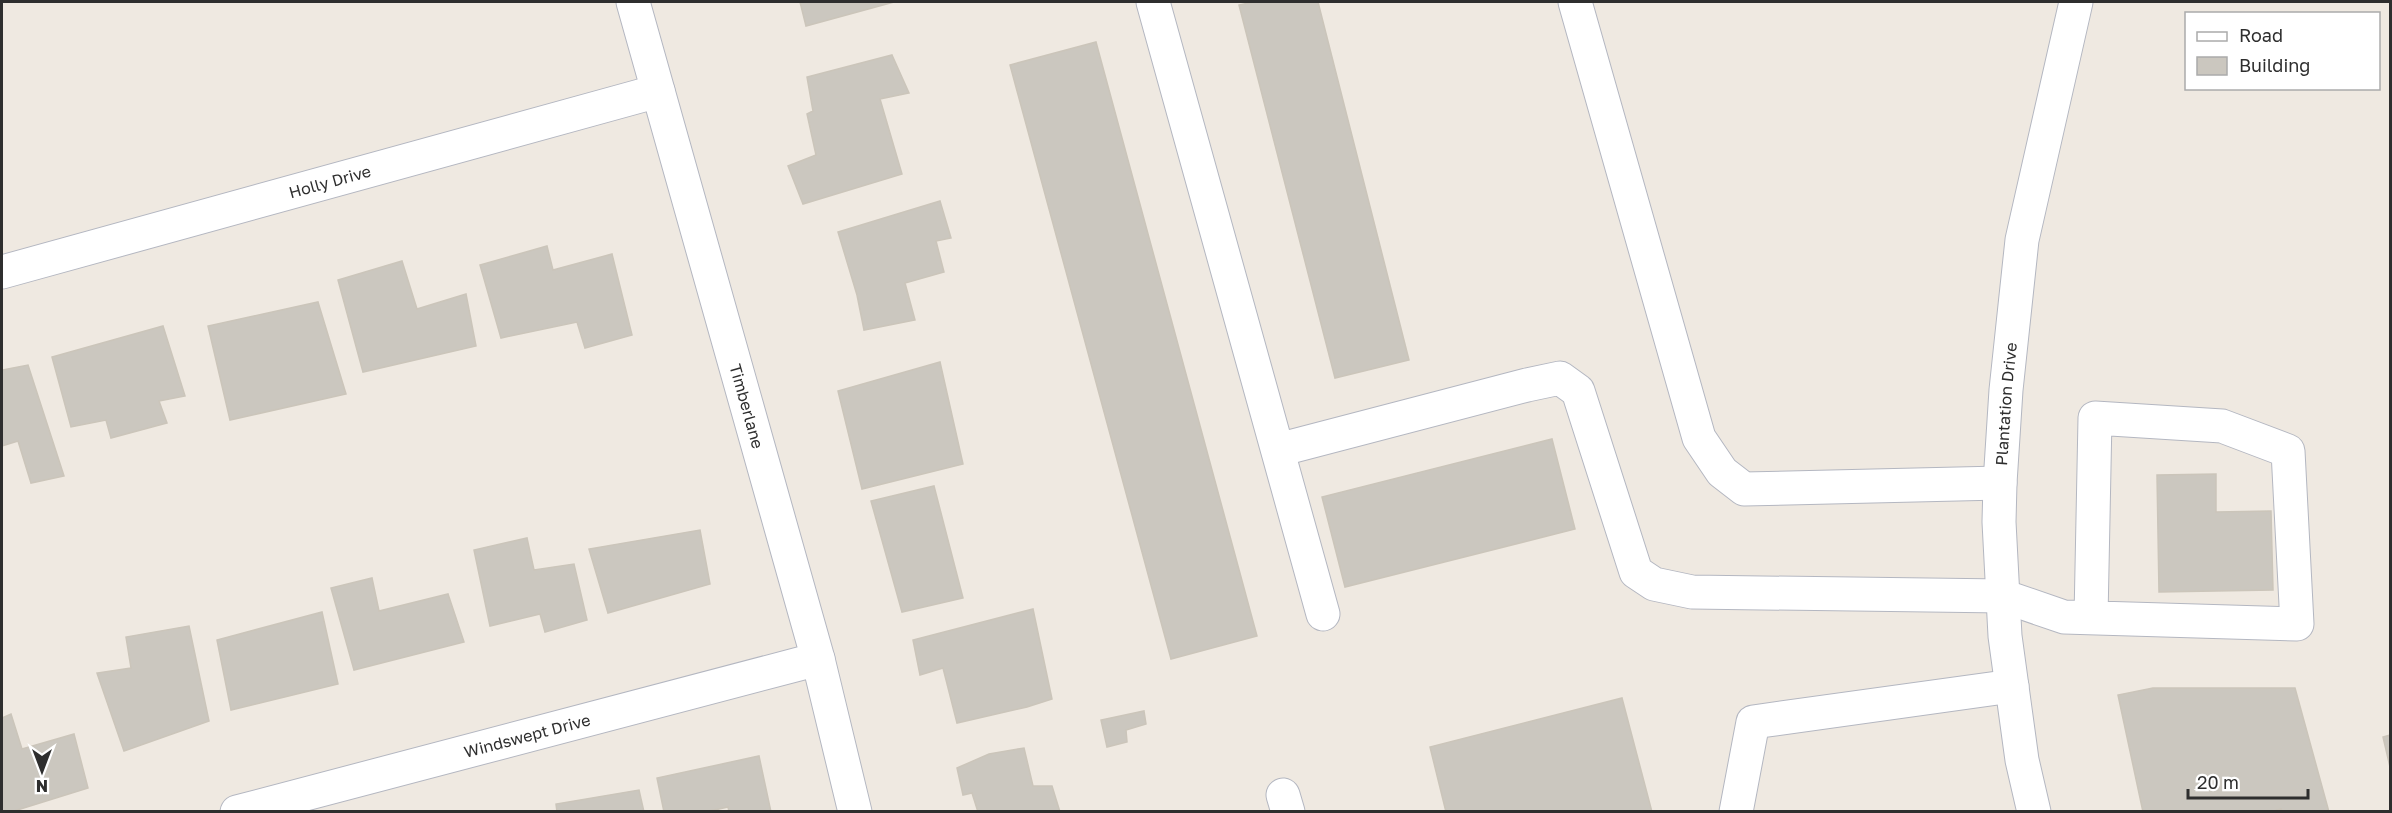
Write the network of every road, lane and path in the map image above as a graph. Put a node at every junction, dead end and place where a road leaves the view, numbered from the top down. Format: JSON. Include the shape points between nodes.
{"nodes":[{"id":1,"x":633,"y":2,"type":"edge"},
{"id":2,"x":1153,"y":2,"type":"edge"},
{"id":3,"x":1575,"y":2,"type":"edge"},
{"id":4,"x":2076,"y":2,"type":"edge"},
{"id":5,"x":658,"y":91,"type":"junction"},
{"id":6,"x":2,"y":272,"type":"edge"},
{"id":7,"x":1278,"y":450,"type":"junction"},
{"id":8,"x":2000,"y":483,"type":"junction"},
{"id":9,"x":2003,"y":596,"type":"junction"},
{"id":10,"x":1323,"y":614,"type":"dead end"},
{"id":11,"x":2091,"y":618,"type":"junction"},
{"id":12,"x":818,"y":659,"type":"junction"},
{"id":13,"x":2012,"y":686,"type":"junction"},
{"id":14,"x":237,"y":812,"type":"edge"},
{"id":15,"x":855,"y":812,"type":"edge"},
{"id":16,"x":1736,"y":812,"type":"edge"},
{"id":17,"x":2034,"y":812,"type":"edge"}],
"edges":[{"from":1,"to":5,"type":"street","name":"Timberlane"},
{"from":2,"to":7,"type":"street"},
{"from":3,"to":8,"type":"street","via":[[1698,438],[1722,472],[1744,489]]},
{"from":4,"to":8,"type":"street","name":"Plantation Drive","via":[[2022,240]]},
{"from":5,"to":6,"type":"street","name":"Holly Drive"},
{"from":5,"to":12,"type":"street","name":"Timberlane"},
{"from":7,"to":9,"type":"street","via":[[1560,378],[1578,391],[1636,572],[1654,584],[1692,592]]},
{"from":7,"to":10,"type":"street"},
{"from":8,"to":9,"type":"street","name":"Plantation Drive"},
{"from":9,"to":11,"type":"street","via":[[2064,617]]},
{"from":9,"to":13,"type":"street","name":"Plantation Drive"},
{"from":11,"to":11,"type":"street","via":[[2297,624],[2288,451],[2222,426],[2095,418]]},
{"from":12,"to":14,"type":"street","name":"Windswept Drive"},
{"from":12,"to":15,"type":"street","name":"Timberlane"},
{"from":13,"to":16,"type":"street","via":[[1753,722]]},
{"from":13,"to":17,"type":"street","name":"Plantation Drive"}]}
